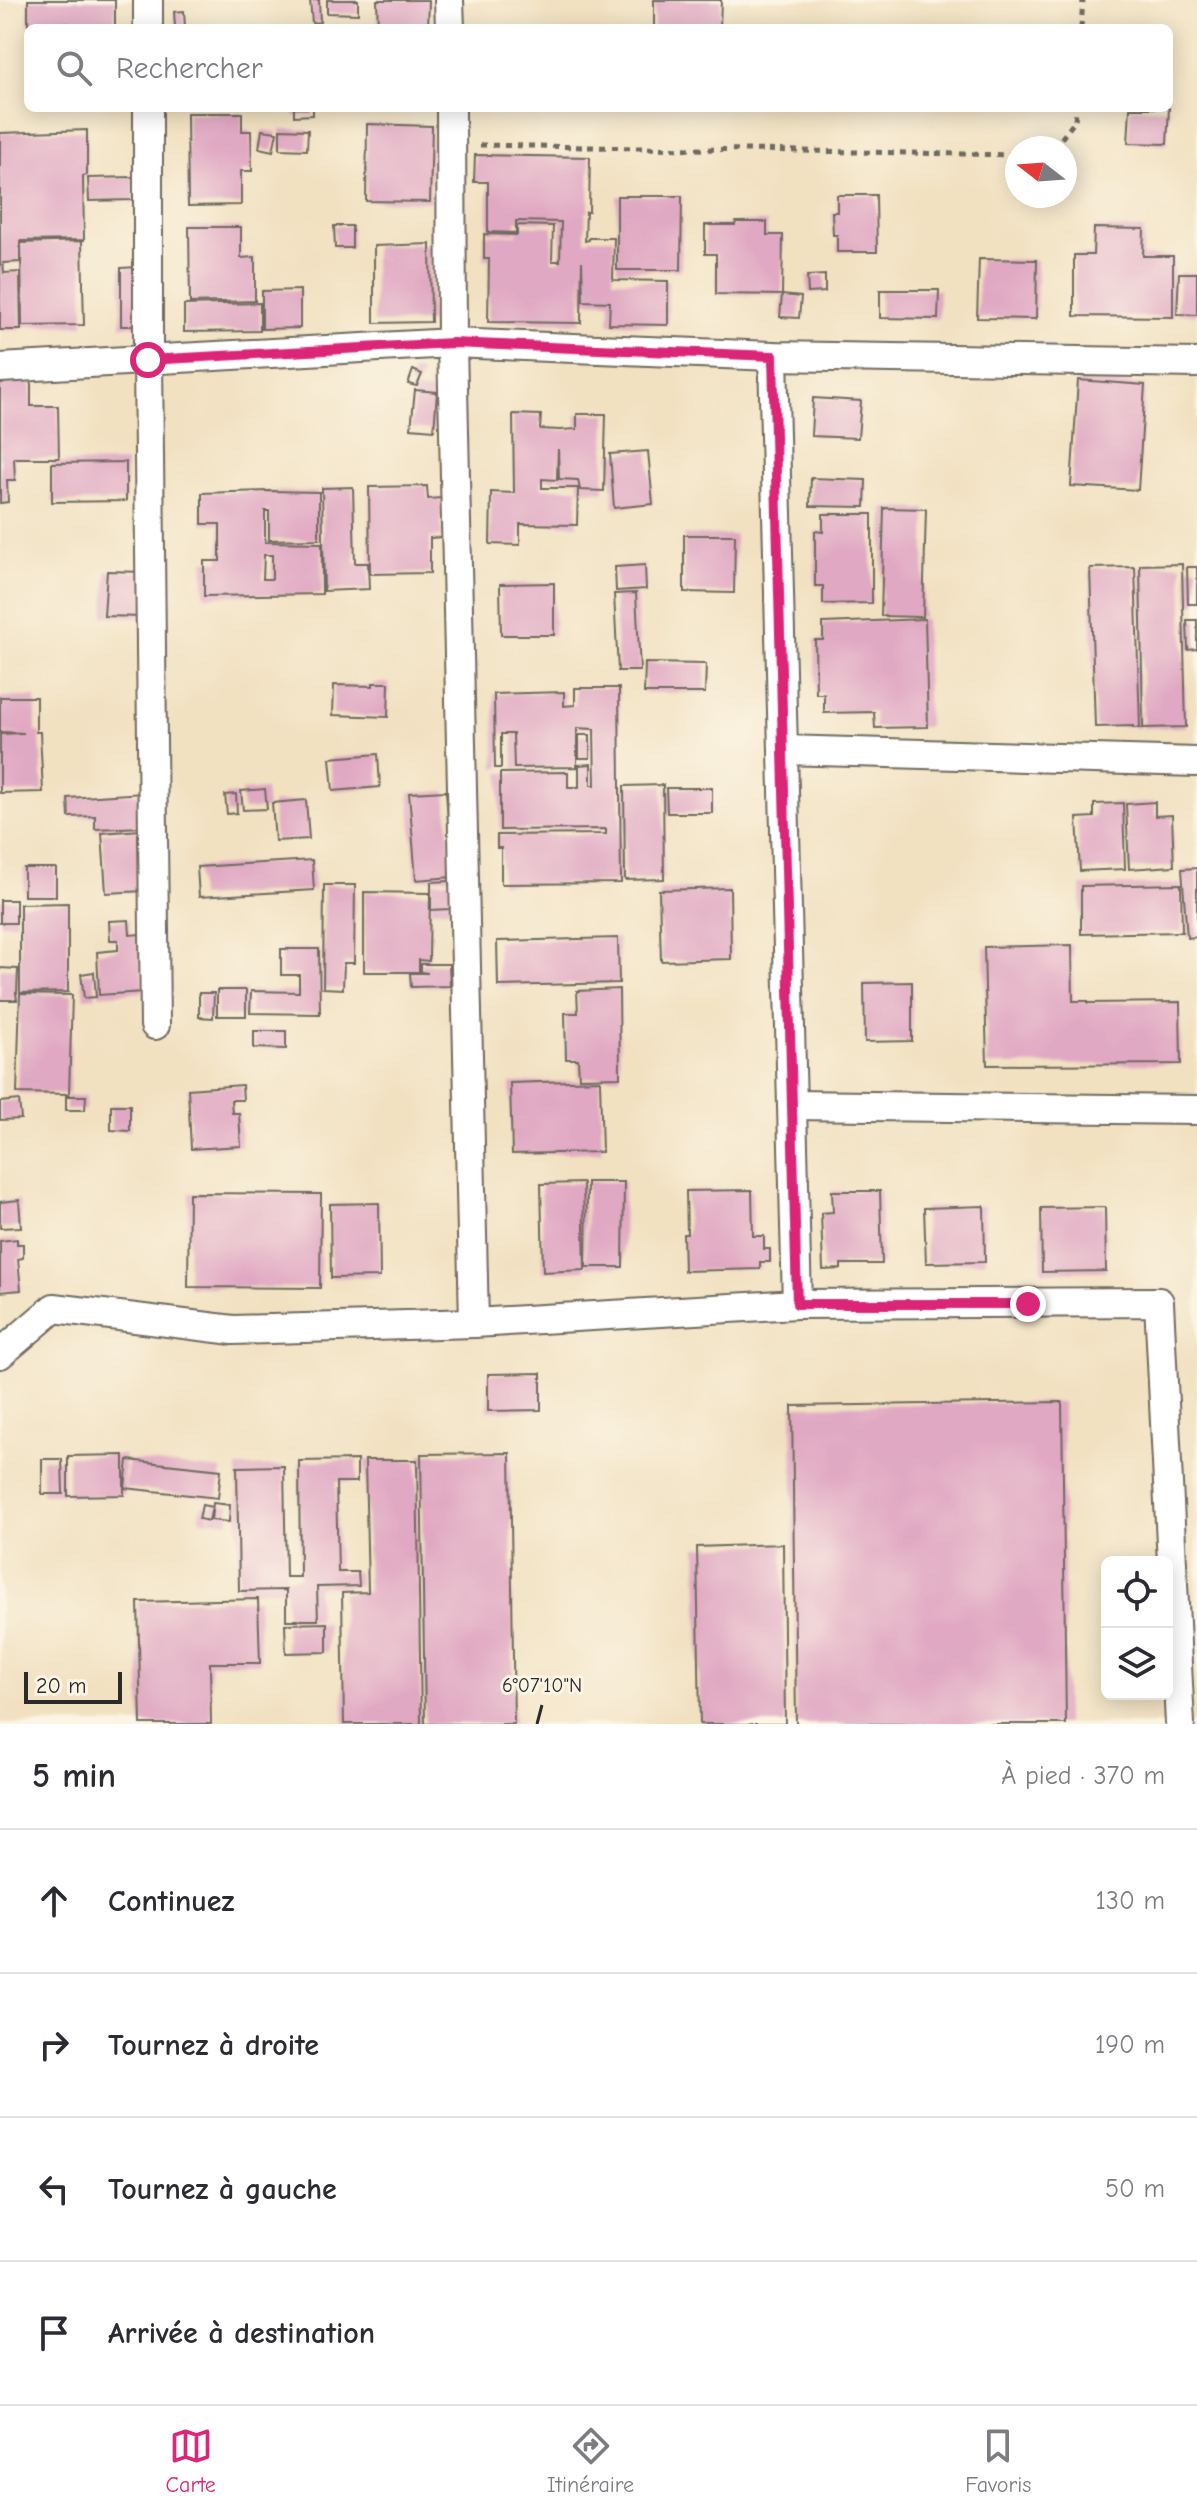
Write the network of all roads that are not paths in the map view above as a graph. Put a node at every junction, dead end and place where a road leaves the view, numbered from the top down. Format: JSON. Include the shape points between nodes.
{"nodes":[{"id":1,"x":148,"y":0,"type":"edge"},
{"id":2,"x":449,"y":0,"type":"edge"},
{"id":3,"x":148,"y":24,"type":"edge"},
{"id":4,"x":450,"y":24,"type":"edge"},
{"id":5,"x":148,"y":112,"type":"edge"},
{"id":6,"x":451,"y":112,"type":"edge"},
{"id":7,"x":452,"y":343,"type":"junction"},
{"id":8,"x":773,"y":356,"type":"junction"},
{"id":9,"x":148,"y":360,"type":"junction"},
{"id":10,"x":1197,"y":363,"type":"edge"},
{"id":11,"x":0,"y":368,"type":"edge"},
{"id":12,"x":783,"y":750,"type":"junction"},
{"id":13,"x":1197,"y":762,"type":"edge"},
{"id":14,"x":155,"y":1025,"type":"dead end"},
{"id":15,"x":792,"y":1105,"type":"junction"},
{"id":16,"x":1197,"y":1110,"type":"edge"},
{"id":17,"x":797,"y":1304,"type":"junction"},
{"id":18,"x":474,"y":1323,"type":"junction"},
{"id":19,"x":0,"y":1354,"type":"edge"},
{"id":20,"x":1180,"y":1724,"type":"edge"}],
"edges":[{"from":1,"to":3,"type":"street"},
{"from":2,"to":4,"type":"street"},
{"from":5,"to":9,"type":"street"},
{"from":6,"to":7,"type":"street"},
{"from":7,"to":8,"type":"street"},
{"from":7,"to":9,"type":"street"},
{"from":7,"to":18,"type":"street"},
{"from":8,"to":10,"type":"street"},
{"from":8,"to":12,"type":"street"},
{"from":9,"to":11,"type":"street"},
{"from":9,"to":14,"type":"street"},
{"from":12,"to":13,"type":"street"},
{"from":12,"to":15,"type":"street"},
{"from":15,"to":16,"type":"street"},
{"from":15,"to":17,"type":"street"},
{"from":17,"to":18,"type":"street"},
{"from":17,"to":20,"type":"street","via":[[1159,1302]]},
{"from":18,"to":19,"type":"street","via":[[233,1330],[54,1308]]}]}
